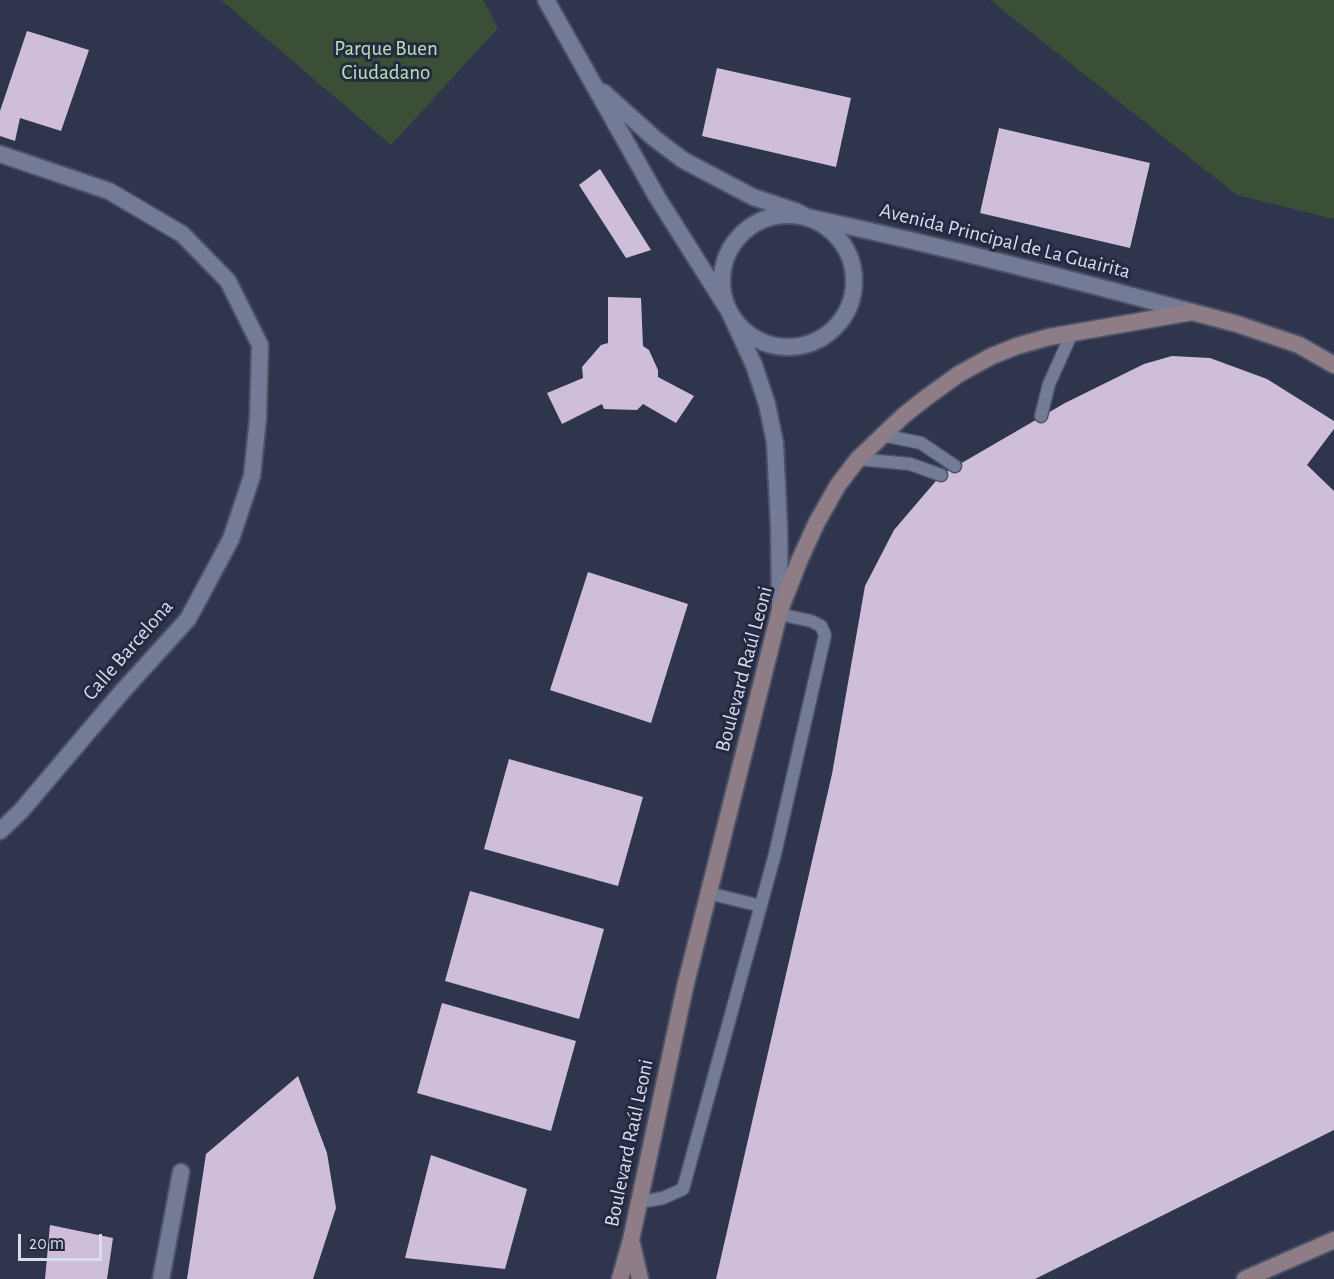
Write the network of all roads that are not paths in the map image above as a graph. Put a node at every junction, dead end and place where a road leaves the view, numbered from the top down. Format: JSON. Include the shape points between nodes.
{"nodes":[{"id":1,"x":546,"y":0,"type":"edge"},
{"id":2,"x":591,"y":81,"type":"junction"},
{"id":3,"x":0,"y":154,"type":"edge"},
{"id":4,"x":807,"y":217,"type":"junction"},
{"id":5,"x":729,"y":311,"type":"junction"},
{"id":6,"x":1192,"y":312,"type":"junction"},
{"id":7,"x":1072,"y":333,"type":"junction"},
{"id":8,"x":1334,"y":365,"type":"edge"},
{"id":9,"x":1041,"y":416,"type":"dead end"},
{"id":10,"x":882,"y":435,"type":"junction"},
{"id":11,"x":858,"y":459,"type":"junction"},
{"id":12,"x":955,"y":466,"type":"dead end"},
{"id":13,"x":940,"y":475,"type":"dead end"},
{"id":14,"x":779,"y":612,"type":"junction"},
{"id":15,"x":0,"y":831,"type":"edge"},
{"id":16,"x":708,"y":893,"type":"junction"},
{"id":17,"x":761,"y":906,"type":"junction"},
{"id":18,"x":181,"y":1172,"type":"dead end"},
{"id":19,"x":639,"y":1202,"type":"junction"},
{"id":20,"x":632,"y":1240,"type":"junction"},
{"id":21,"x":1334,"y":1240,"type":"edge"},
{"id":22,"x":161,"y":1279,"type":"edge"},
{"id":23,"x":620,"y":1279,"type":"edge"},
{"id":24,"x":640,"y":1279,"type":"edge"},
{"id":25,"x":1245,"y":1279,"type":"edge"}],
"edges":[{"from":1,"to":2,"type":"street","name":"Avenida Principal de La Guairita"},
{"from":2,"to":4,"type":"street","name":"Avenida Principal de La Guairita","via":[[683,160],[753,197]]},
{"from":2,"to":5,"type":"street","name":"Avenida Principal de La Guairita","via":[[657,197]]},
{"from":3,"to":15,"type":"street","name":"Calle Barcelona","via":[[109,191],[182,234],[228,281],[260,345],[252,476],[231,539],[188,619]]},
{"from":4,"to":5,"type":"street","name":"Avenida Principal de La Guairita","via":[[769,218],[738,239],[729,251],[722,281]]},
{"from":4,"to":5,"type":"street","name":"Avenida Principal de La Guairita","via":[[834,233],[850,259],[854,289],[844,318],[822,339],[792,347],[762,342],[738,324]]},
{"from":4,"to":6,"type":"street","name":"Avenida Principal de La Guairita","via":[[934,245]]},
{"from":5,"to":14,"type":"street","name":"Avenida Principal de La Guairita","via":[[754,365],[775,443]]},
{"from":6,"to":7,"type":"main road","name":"Boulevard Raúl Leoni"},
{"from":6,"to":8,"type":"main road","name":"Boulevard Raúl Leoni","via":[[1299,345]]},
{"from":7,"to":9,"type":"lane","via":[[1049,384]]},
{"from":7,"to":10,"type":"main road","name":"Boulevard Raúl Leoni","via":[[992,356],[959,374]]},
{"from":10,"to":11,"type":"main road","name":"Boulevard Raúl Leoni"},
{"from":10,"to":12,"type":"lane","via":[[921,443]]},
{"from":11,"to":13,"type":"lane","via":[[910,464]]},
{"from":11,"to":14,"type":"main road","name":"Boulevard Raúl Leoni","via":[[817,522]]},
{"from":14,"to":16,"type":"main road","name":"Boulevard Raúl Leoni"},
{"from":14,"to":17,"type":"lane","via":[[812,621],[825,635]]},
{"from":16,"to":17,"type":"lane"},
{"from":16,"to":19,"type":"main road","name":"Boulevard Raúl Leoni"},
{"from":17,"to":19,"type":"lane","via":[[683,1189]]},
{"from":18,"to":22,"type":"street"},
{"from":19,"to":20,"type":"main road","name":"Boulevard Raúl Leoni"},
{"from":20,"to":23,"type":"main road","name":"Boulevard Raúl Leoni"},
{"from":20,"to":24,"type":"main road"},
{"from":21,"to":25,"type":"main road"}]}
